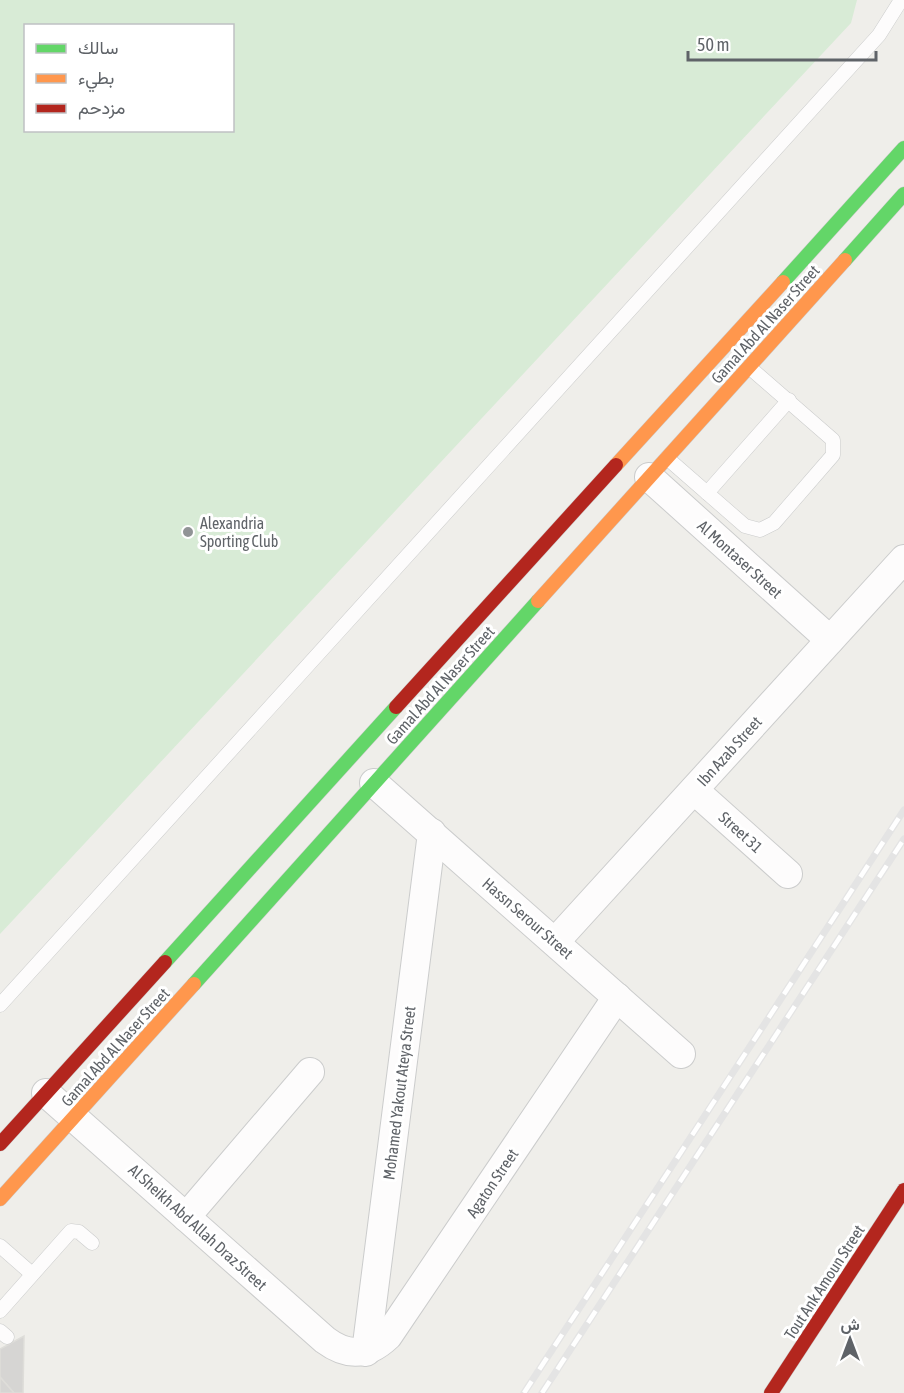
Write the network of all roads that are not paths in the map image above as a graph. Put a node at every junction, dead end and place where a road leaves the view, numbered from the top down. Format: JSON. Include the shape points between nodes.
{"nodes":[{"id":1,"x":901,"y":0,"type":"edge"},
{"id":2,"x":904,"y":147,"type":"edge"},
{"id":3,"x":904,"y":194,"type":"edge"},
{"id":4,"x":749,"y":367,"type":"junction"},
{"id":5,"x":789,"y":400,"type":"junction"},
{"id":6,"x":658,"y":468,"type":"junction"},
{"id":7,"x":707,"y":493,"type":"junction"},
{"id":8,"x":904,"y":559,"type":"edge"},
{"id":9,"x":830,"y":640,"type":"junction"},
{"id":10,"x":374,"y":783,"type":"junction"},
{"id":11,"x":694,"y":790,"type":"junction"},
{"id":12,"x":432,"y":833,"type":"junction"},
{"id":13,"x":788,"y":874,"type":"dead end"},
{"id":14,"x":555,"y":942,"type":"junction"},
{"id":15,"x":617,"y":997,"type":"junction"},
{"id":16,"x":0,"y":1005,"type":"edge"},
{"id":17,"x":681,"y":1054,"type":"dead end"},
{"id":18,"x":309,"y":1072,"type":"dead end"},
{"id":19,"x":46,"y":1093,"type":"junction"},
{"id":20,"x":74,"y":1117,"type":"junction"},
{"id":21,"x":0,"y":1144,"type":"edge"},
{"id":22,"x":904,"y":1190,"type":"edge"},
{"id":23,"x":0,"y":1199,"type":"edge"},
{"id":24,"x":186,"y":1217,"type":"junction"},
{"id":25,"x":92,"y":1244,"type":"dead end"},
{"id":26,"x":0,"y":1246,"type":"edge"},
{"id":27,"x":32,"y":1274,"type":"junction"},
{"id":28,"x":0,"y":1311,"type":"edge"},
{"id":29,"x":360,"y":1353,"type":"junction"},
{"id":30,"x":771,"y":1393,"type":"edge"}],
"edges":[{"from":1,"to":16,"type":"lane","via":[[879,35]]},
{"from":2,"to":19,"type":"main road","name":"Gamal Abd Al Naser Street"},
{"from":3,"to":4,"type":"main road","name":"Gamal Abd Al Naser Street"},
{"from":4,"to":5,"type":"lane"},
{"from":4,"to":6,"type":"main road","name":"Gamal Abd Al Naser Street"},
{"from":5,"to":7,"type":"lane"},
{"from":5,"to":7,"type":"lane","via":[[829,435],[834,448],[774,523],[760,530],[752,529]]},
{"from":6,"to":7,"type":"lane"},
{"from":6,"to":9,"type":"street","name":"Al Montaser Street"},
{"from":6,"to":10,"type":"main road","name":"Gamal Abd Al Naser Street"},
{"from":8,"to":9,"type":"street","name":"Ibn Azab Street"},
{"from":9,"to":11,"type":"street","name":"Ibn Azab Street"},
{"from":10,"to":12,"type":"street","name":"Hassn Serour Street"},
{"from":10,"to":20,"type":"main road","name":"Gamal Abd Al Naser Street"},
{"from":11,"to":13,"type":"street","name":"Street 31"},
{"from":11,"to":14,"type":"street","name":"Ibn Azab Street"},
{"from":12,"to":14,"type":"street","name":"Hassn Serour Street"},
{"from":12,"to":29,"type":"street","name":"Mohamed Yakout Ateya Street"},
{"from":14,"to":15,"type":"street","name":"Hassn Serour Street"},
{"from":15,"to":17,"type":"street","name":"Hassn Serour Street"},
{"from":15,"to":29,"type":"street","name":"Agaton Street","via":[[388,1336],[377,1347]]},
{"from":18,"to":24,"type":"street"},
{"from":19,"to":20,"type":"street","name":"Al Sheikh Abd Allah Draz Street"},
{"from":19,"to":21,"type":"main road","name":"Gamal Abd Al Naser Street"},
{"from":20,"to":23,"type":"main road","name":"Gamal Abd Al Naser Street"},
{"from":20,"to":24,"type":"street","name":"Al Sheikh Abd Allah Draz Street"},
{"from":22,"to":30,"type":"main road","name":"Tout Ank Amoun Street"},
{"from":24,"to":29,"type":"street","name":"Al Sheikh Abd Allah Draz Street","via":[[325,1340],[338,1350]]},
{"from":25,"to":27,"type":"lane","via":[[79,1232],[71,1231]]},
{"from":26,"to":27,"type":"lane"},
{"from":27,"to":28,"type":"lane"}]}
